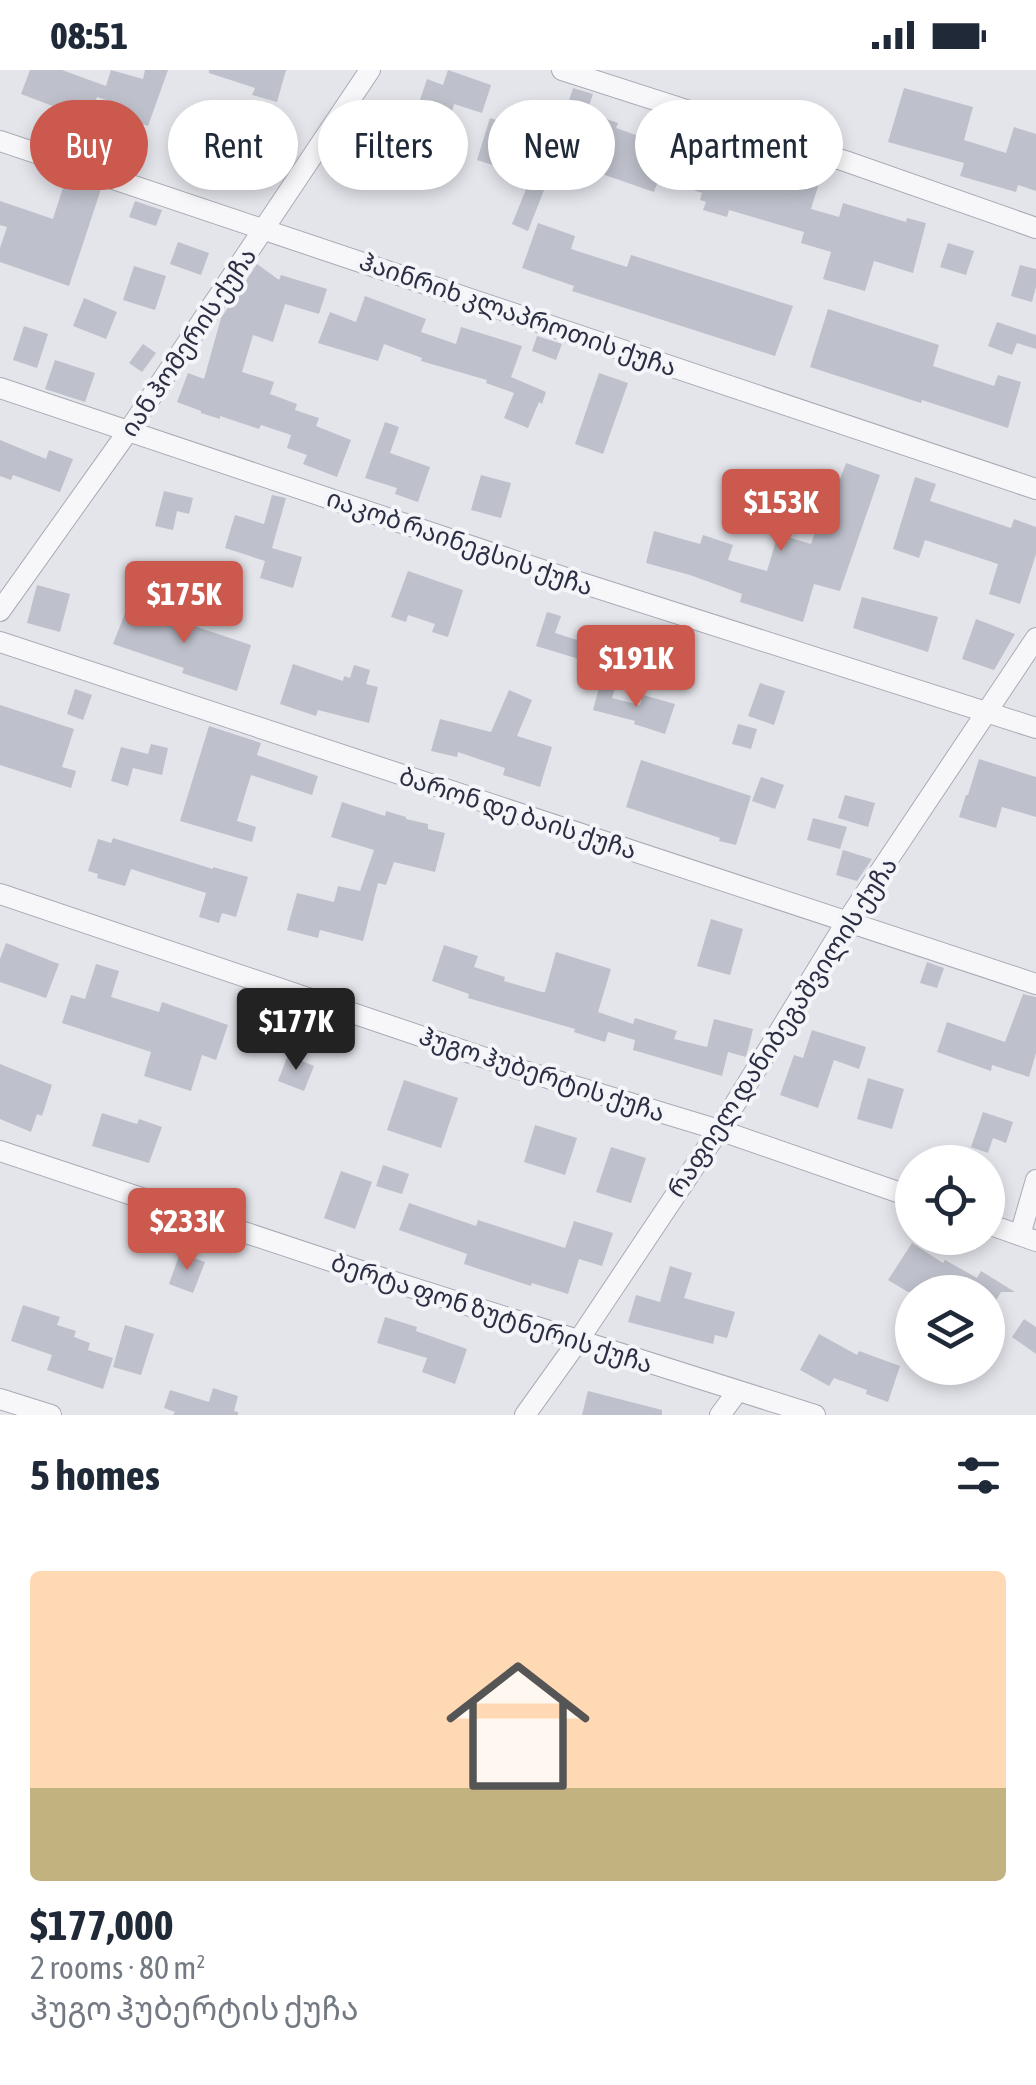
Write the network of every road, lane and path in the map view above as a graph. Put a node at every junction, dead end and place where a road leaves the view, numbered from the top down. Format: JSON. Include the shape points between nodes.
{"nodes":[{"id":1,"x":370,"y":70,"type":"edge"},
{"id":2,"x":562,"y":70,"type":"edge"},
{"id":3,"x":0,"y":141,"type":"edge"},
{"id":4,"x":265,"y":228,"type":"junction"},
{"id":5,"x":1036,"y":228,"type":"edge"},
{"id":6,"x":0,"y":388,"type":"edge"},
{"id":7,"x":129,"y":430,"type":"junction"},
{"id":8,"x":1036,"y":490,"type":"edge"},
{"id":9,"x":0,"y":611,"type":"edge"},
{"id":10,"x":1036,"y":638,"type":"edge"},
{"id":11,"x":0,"y":642,"type":"edge"},
{"id":12,"x":988,"y":712,"type":"junction"},
{"id":13,"x":1036,"y":728,"type":"edge"},
{"id":14,"x":0,"y":894,"type":"edge"},
{"id":15,"x":847,"y":922,"type":"junction"},
{"id":16,"x":1036,"y":984,"type":"edge"},
{"id":17,"x":719,"y":1130,"type":"junction"},
{"id":18,"x":0,"y":1151,"type":"edge"},
{"id":19,"x":1036,"y":1180,"type":"edge"},
{"id":20,"x":895,"y":1191,"type":"edge"},
{"id":21,"x":1028,"y":1238,"type":"edge"},
{"id":22,"x":578,"y":1341,"type":"junction"},
{"id":23,"x":738,"y":1392,"type":"junction"},
{"id":24,"x":0,"y":1399,"type":"edge"},
{"id":25,"x":51,"y":1415,"type":"edge"},
{"id":26,"x":524,"y":1415,"type":"edge"},
{"id":27,"x":720,"y":1415,"type":"edge"},
{"id":28,"x":814,"y":1415,"type":"edge"}],
"edges":[{"from":1,"to":4,"type":"street","name":"იან ჰომერის ქუჩა"},
{"from":2,"to":5,"type":"street"},
{"from":3,"to":4,"type":"street","name":"ჰაინრიხ კლაპროთის ქუჩა"},
{"from":4,"to":7,"type":"street","name":"იან ჰომერის ქუჩა"},
{"from":4,"to":8,"type":"street","name":"ჰაინრიხ კლაპროთის ქუჩა"},
{"from":6,"to":7,"type":"street","name":"იაკობ რაინეგსის ქუჩა"},
{"from":7,"to":9,"type":"street","name":"იან ჰომერის ქუჩა"},
{"from":7,"to":12,"type":"street","name":"იაკობ რაინეგსის ქუჩა"},
{"from":10,"to":12,"type":"street","name":"რაფიელ დანიბეგაშვილის ქუჩა"},
{"from":11,"to":15,"type":"street","name":"ბარონ დე ბაის ქუჩა"},
{"from":12,"to":13,"type":"street","name":"იაკობ რაინეგსის ქუჩა"},
{"from":12,"to":15,"type":"street","name":"რაფიელ დანიბეგაშვილის ქუჩა"},
{"from":14,"to":17,"type":"street","name":"ჰუგო ჰუბერტის ქუჩა"},
{"from":15,"to":16,"type":"street","name":"ბარონ დე ბაის ქუჩა"},
{"from":15,"to":17,"type":"street","name":"რაფიელ დანიბეგაშვილის ქუჩა"},
{"from":17,"to":20,"type":"street","name":"ჰუგო ჰუბერტის ქუჩა"},
{"from":17,"to":22,"type":"street","name":"რაფიელ დანიბეგაშვილის ქუჩა"},
{"from":18,"to":22,"type":"street","name":"ბერტა ფონ ზუტნერის ქუჩა"},
{"from":19,"to":21,"type":"street"},
{"from":22,"to":23,"type":"street","name":"ბერტა ფონ ზუტნერის ქუჩა"},
{"from":22,"to":26,"type":"street","name":"რაფიელ დანიბეგაშვილის ქუჩა"},
{"from":23,"to":27,"type":"street"},
{"from":23,"to":28,"type":"street","name":"ბერტა ფონ ზუტნერის ქუჩა"},
{"from":24,"to":25,"type":"street"}]}
